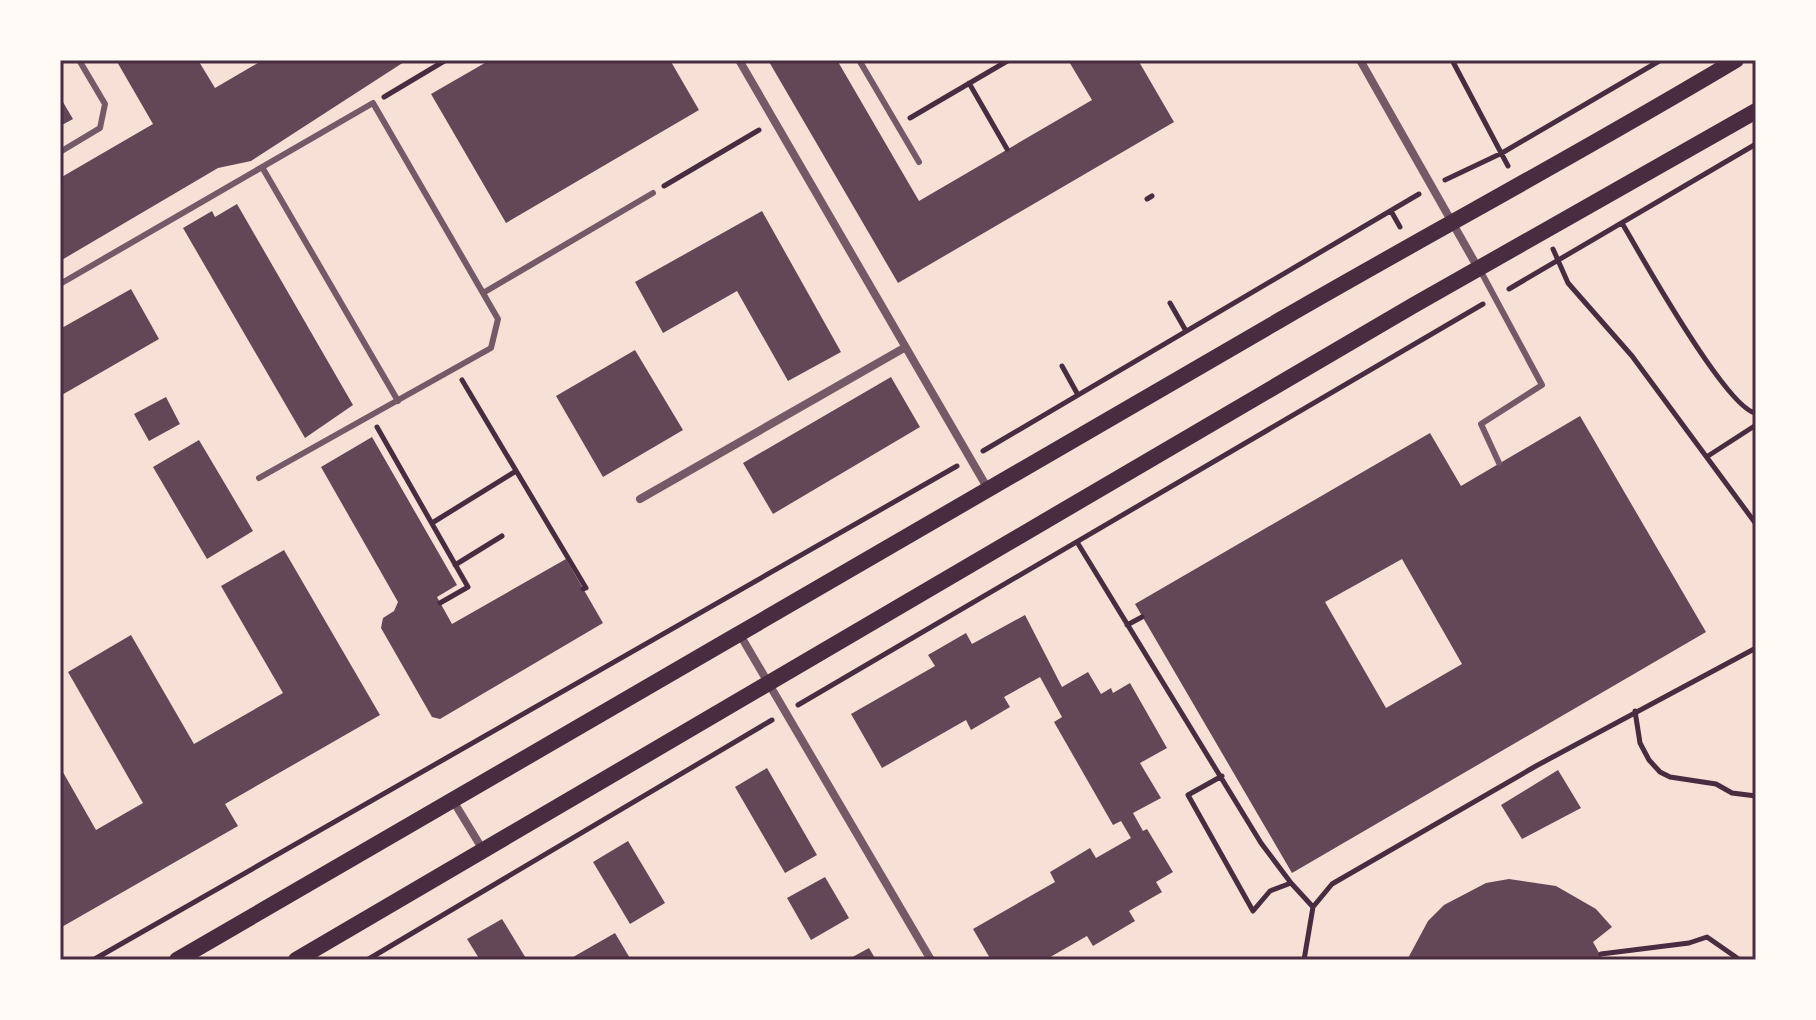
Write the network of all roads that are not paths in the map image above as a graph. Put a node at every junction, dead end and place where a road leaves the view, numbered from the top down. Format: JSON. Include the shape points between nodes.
{"nodes":[{"id":1,"x":79,"y":60,"type":"edge"},
{"id":2,"x":739,"y":60,"type":"edge"},
{"id":3,"x":859,"y":60,"type":"edge"},
{"id":4,"x":1360,"y":60,"type":"edge"},
{"id":5,"x":1736,"y":60,"type":"edge"},
{"id":6,"x":1756,"y":111,"type":"edge"},
{"id":7,"x":60,"y":152,"type":"edge"},
{"id":8,"x":919,"y":162,"type":"dead end"},
{"id":9,"x":262,"y":167,"type":"junction"},
{"id":10,"x":653,"y":193,"type":"road end"},
{"id":11,"x":1454,"y":223,"type":"junction"},
{"id":12,"x":1478,"y":268,"type":"junction"},
{"id":13,"x":60,"y":284,"type":"edge"},
{"id":14,"x":483,"y":293,"type":"junction"},
{"id":15,"x":904,"y":348,"type":"junction"},
{"id":16,"x":398,"y":401,"type":"junction"},
{"id":17,"x":1499,"y":463,"type":"dead end"},
{"id":18,"x":259,"y":478,"type":"dead end"},
{"id":19,"x":988,"y":489,"type":"junction"},
{"id":20,"x":640,"y":499,"type":"dead end"},
{"id":21,"x":739,"y":632,"type":"junction"},
{"id":22,"x":767,"y":683,"type":"junction"},
{"id":23,"x":452,"y":799,"type":"junction"},
{"id":24,"x":483,"y":850,"type":"junction"},
{"id":25,"x":177,"y":960,"type":"edge"},
{"id":26,"x":296,"y":960,"type":"edge"},
{"id":27,"x":931,"y":960,"type":"edge"}],
"edges":[{"from":1,"to":7,"type":"lane","via":[[105,104],[100,128]]},
{"from":2,"to":15,"type":"street"},
{"from":3,"to":8,"type":"lane"},
{"from":4,"to":11,"type":"street"},
{"from":5,"to":11,"type":"main road"},
{"from":6,"to":12,"type":"main road"},
{"from":9,"to":13,"type":"lane"},
{"from":9,"to":14,"type":"lane","via":[[373,103]]},
{"from":9,"to":16,"type":"lane"},
{"from":10,"to":14,"type":"lane"},
{"from":11,"to":12,"type":"street"},
{"from":11,"to":19,"type":"main road"},
{"from":12,"to":17,"type":"lane","via":[[1542,385],[1481,424]]},
{"from":12,"to":22,"type":"main road"},
{"from":14,"to":16,"type":"lane","via":[[498,319],[491,348]]},
{"from":15,"to":19,"type":"street"},
{"from":15,"to":20,"type":"street"},
{"from":16,"to":18,"type":"lane"},
{"from":19,"to":21,"type":"main road"},
{"from":21,"to":22,"type":"street"},
{"from":21,"to":23,"type":"main road"},
{"from":22,"to":24,"type":"main road"},
{"from":22,"to":27,"type":"street"},
{"from":23,"to":24,"type":"street"},
{"from":23,"to":25,"type":"main road"},
{"from":24,"to":26,"type":"main road"}]}
